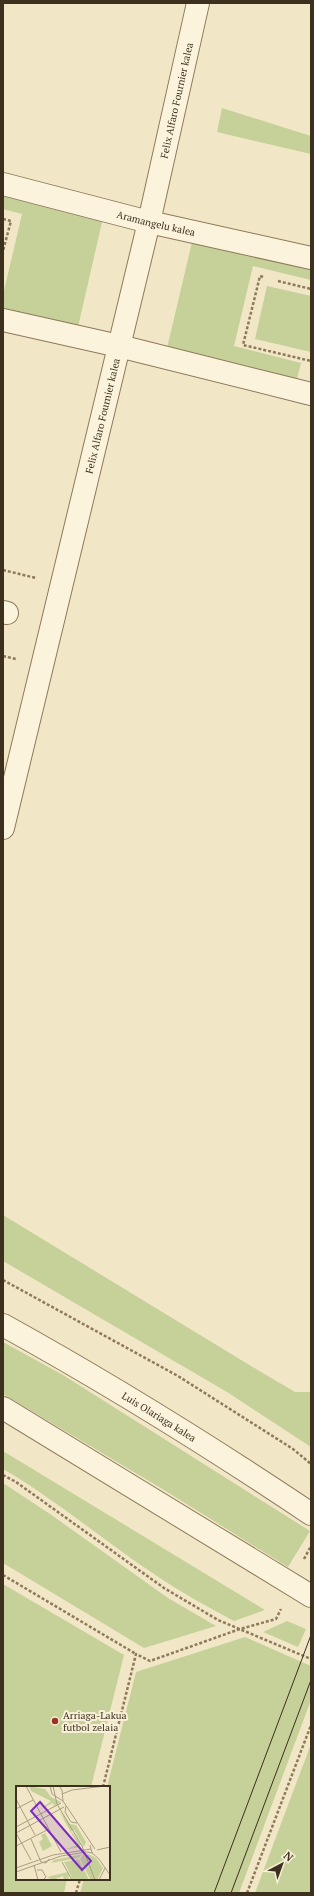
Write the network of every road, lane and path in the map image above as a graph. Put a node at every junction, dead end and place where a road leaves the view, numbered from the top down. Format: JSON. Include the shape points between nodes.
{"nodes":[{"id":1,"x":198,"y":3,"type":"edge"},
{"id":2,"x":3,"y":184,"type":"edge"},
{"id":3,"x":3,"y":219,"type":"edge"},
{"id":4,"x":149,"y":222,"type":"junction"},
{"id":5,"x":3,"y":251,"type":"edge"},
{"id":6,"x":311,"y":258,"type":"edge"},
{"id":7,"x":267,"y":278,"type":"dead end"},
{"id":8,"x":275,"y":280,"type":"dead end"},
{"id":9,"x":311,"y":289,"type":"edge"},
{"id":10,"x":3,"y":320,"type":"edge"},
{"id":11,"x":119,"y":346,"type":"junction"},
{"id":12,"x":311,"y":362,"type":"edge"},
{"id":13,"x":311,"y":394,"type":"edge"},
{"id":14,"x":3,"y":570,"type":"edge"},
{"id":15,"x":63,"y":584,"type":"junction"},
{"id":16,"x":3,"y":828,"type":"edge"},
{"id":17,"x":3,"y":1280,"type":"edge"},
{"id":18,"x":3,"y":1325,"type":"edge"},
{"id":19,"x":3,"y":1408,"type":"edge"},
{"id":20,"x":311,"y":1464,"type":"edge"},
{"id":21,"x":3,"y":1475,"type":"edge"},
{"id":22,"x":311,"y":1514,"type":"edge"},
{"id":23,"x":311,"y":1546,"type":"edge"},
{"id":24,"x":3,"y":1574,"type":"edge"},
{"id":25,"x":291,"y":1584,"type":"junction"},
{"id":26,"x":311,"y":1596,"type":"edge"},
{"id":27,"x":240,"y":1629,"type":"junction"},
{"id":28,"x":136,"y":1654,"type":"junction"},
{"id":29,"x":311,"y":1659,"type":"edge"},
{"id":30,"x":311,"y":1725,"type":"edge"},
{"id":31,"x":103,"y":1786,"type":"edge"},
{"id":32,"x":80,"y":1880,"type":"edge"},
{"id":33,"x":76,"y":1893,"type":"edge"},
{"id":34,"x":247,"y":1893,"type":"edge"}],
"edges":[{"from":1,"to":4,"type":"street","name":"Felix Alfaro Fournier kalea"},
{"from":2,"to":4,"type":"street","name":"Aramangelu kalea"},
{"from":3,"to":5,"type":"path","via":[[11,221]]},
{"from":4,"to":6,"type":"street","name":"Aramangelu kalea"},
{"from":4,"to":11,"type":"street","name":"Felix Alfaro Fournier kalea"},
{"from":7,"to":12,"type":"path","via":[[260,276],[244,345]]},
{"from":8,"to":9,"type":"path"},
{"from":10,"to":11,"type":"street"},
{"from":11,"to":13,"type":"street"},
{"from":11,"to":15,"type":"street","name":"Felix Alfaro Fournier kalea"},
{"from":14,"to":15,"type":"path"},
{"from":15,"to":16,"type":"street","name":"Felix Alfaro Fournier kalea"},
{"from":17,"to":20,"type":"path","via":[[178,1376],[293,1449]]},
{"from":18,"to":22,"type":"street","name":"Luis Olariaga kalea","via":[[78,1367]]},
{"from":19,"to":25,"type":"street"},
{"from":21,"to":27,"type":"path","via":[[164,1588],[218,1620]]},
{"from":23,"to":25,"type":"path"},
{"from":24,"to":28,"type":"path"},
{"from":25,"to":26,"type":"street"},
{"from":25,"to":27,"type":"path","via":[[276,1620]]},
{"from":27,"to":28,"type":"path","via":[[150,1661]]},
{"from":27,"to":29,"type":"path"},
{"from":28,"to":31,"type":"path"},
{"from":30,"to":34,"type":"path"},
{"from":32,"to":33,"type":"path"}]}
